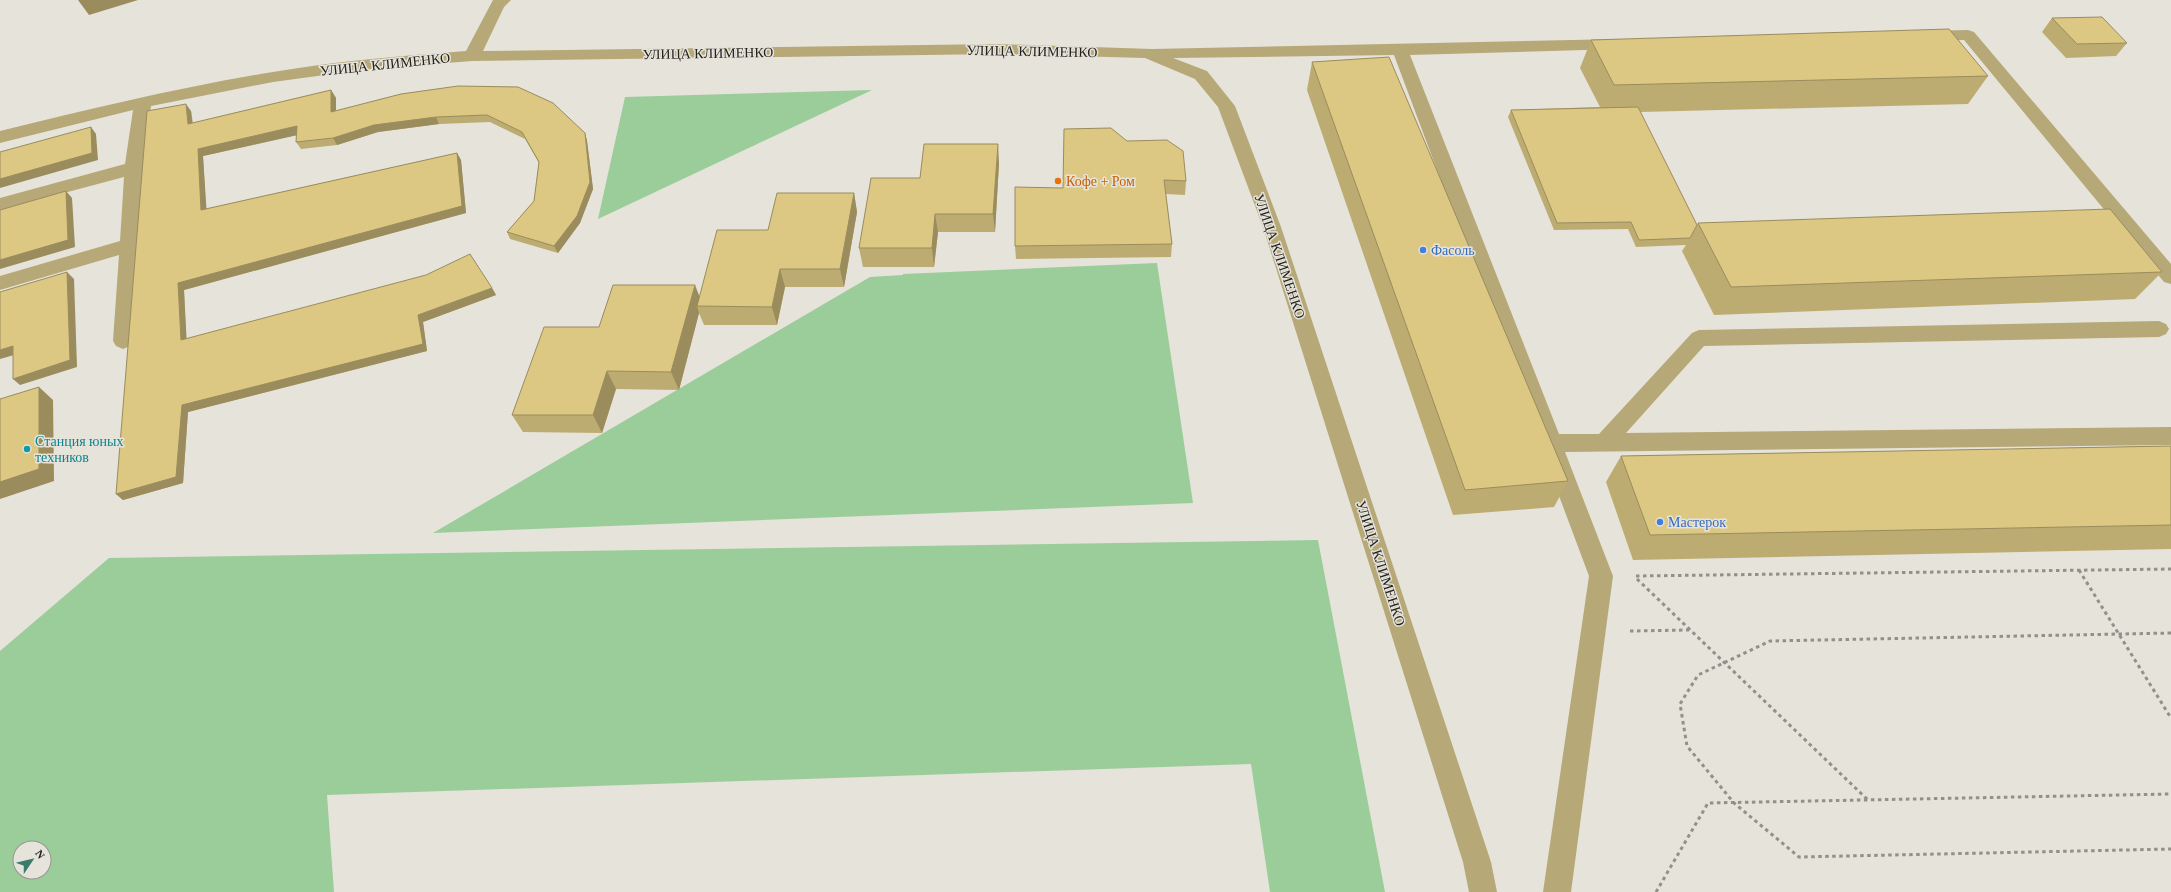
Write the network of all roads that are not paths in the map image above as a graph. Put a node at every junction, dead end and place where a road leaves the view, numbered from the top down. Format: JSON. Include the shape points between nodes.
{"nodes":[{"id":1,"x":503,"y":0,"type":"edge"},
{"id":2,"x":1912,"y":36,"type":"edge"},
{"id":3,"x":1632,"y":44,"type":"edge"},
{"id":4,"x":1400,"y":50,"type":"junction"},
{"id":5,"x":1147,"y":53,"type":"junction"},
{"id":6,"x":472,"y":56,"type":"junction"},
{"id":7,"x":143,"y":102,"type":"junction"},
{"id":8,"x":0,"y":137,"type":"edge"},
{"id":9,"x":134,"y":168,"type":"junction"},
{"id":10,"x":0,"y":204,"type":"edge"},
{"id":11,"x":130,"y":245,"type":"junction"},
{"id":12,"x":2171,"y":277,"type":"edge"},
{"id":13,"x":0,"y":283,"type":"edge"},
{"id":14,"x":2159,"y":329,"type":"dead end"},
{"id":15,"x":123,"y":341,"type":"dead end"},
{"id":16,"x":2171,"y":436,"type":"edge"},
{"id":17,"x":1604,"y":442,"type":"junction"},
{"id":18,"x":1551,"y":443,"type":"junction"},
{"id":19,"x":1483,"y":892,"type":"edge"},
{"id":20,"x":1558,"y":892,"type":"edge"}],
"edges":[{"from":1,"to":6,"type":"street","via":[[497,5]]},
{"from":2,"to":12,"type":"street","via":[[1968,35]]},
{"from":3,"to":4,"type":"street"},
{"from":4,"to":5,"type":"street"},
{"from":4,"to":18,"type":"street"},
{"from":5,"to":6,"type":"street","name":"УЛИЦА КЛИМЕНКО","via":[[997,49]]},
{"from":5,"to":19,"type":"street","name":"УЛИЦА КЛИМЕНКО","via":[[1201,74],[1226,106],[1274,234],[1477,862]]},
{"from":6,"to":7,"type":"street","name":"УЛИЦА КЛИМЕНКО","via":[[369,64],[273,77]]},
{"from":7,"to":8,"type":"street","name":"УЛИЦА КЛИМЕНКО"},
{"from":7,"to":9,"type":"street"},
{"from":9,"to":10,"type":"street"},
{"from":9,"to":11,"type":"street"},
{"from":11,"to":13,"type":"street"},
{"from":11,"to":15,"type":"street"},
{"from":14,"to":17,"type":"street","via":[[1699,338]]},
{"from":16,"to":17,"type":"street"},
{"from":17,"to":18,"type":"street"},
{"from":18,"to":20,"type":"street","via":[[1600,576]]}]}
